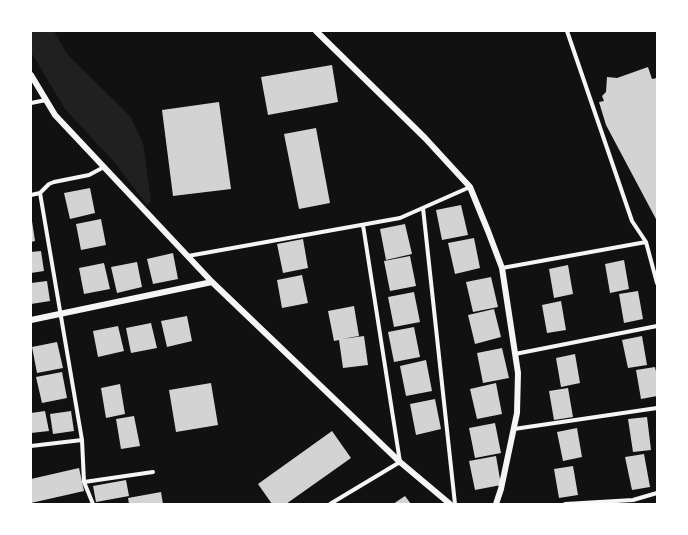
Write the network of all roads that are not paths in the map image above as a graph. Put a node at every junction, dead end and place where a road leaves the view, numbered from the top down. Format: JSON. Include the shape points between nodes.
{"nodes":[{"id":1,"x":316,"y":31,"type":"edge"},
{"id":2,"x":566,"y":31,"type":"edge"},
{"id":3,"x":31,"y":75,"type":"edge"},
{"id":4,"x":46,"y":100,"type":"junction"},
{"id":5,"x":31,"y":103,"type":"edge"},
{"id":6,"x":104,"y":167,"type":"junction"},
{"id":7,"x":470,"y":187,"type":"junction"},
{"id":8,"x":40,"y":193,"type":"junction"},
{"id":9,"x":31,"y":195,"type":"edge"},
{"id":10,"x":423,"y":208,"type":"junction"},
{"id":11,"x":363,"y":225,"type":"junction"},
{"id":12,"x":646,"y":242,"type":"junction"},
{"id":13,"x":188,"y":256,"type":"junction"},
{"id":14,"x":502,"y":268,"type":"junction"},
{"id":15,"x":212,"y":282,"type":"junction"},
{"id":16,"x":657,"y":283,"type":"edge"},
{"id":17,"x":62,"y":314,"type":"junction"},
{"id":18,"x":31,"y":320,"type":"edge"},
{"id":19,"x":657,"y":326,"type":"edge"},
{"id":20,"x":515,"y":354,"type":"junction"},
{"id":21,"x":657,"y":408,"type":"edge"},
{"id":22,"x":514,"y":429,"type":"junction"},
{"id":23,"x":82,"y":440,"type":"junction"},
{"id":24,"x":31,"y":446,"type":"edge"},
{"id":25,"x":400,"y":462,"type":"junction"},
{"id":26,"x":153,"y":472,"type":"dead end"},
{"id":27,"x":84,"y":482,"type":"junction"},
{"id":28,"x":657,"y":493,"type":"edge"},
{"id":29,"x":93,"y":504,"type":"edge"},
{"id":30,"x":330,"y":504,"type":"edge"},
{"id":31,"x":450,"y":504,"type":"edge"},
{"id":32,"x":455,"y":504,"type":"edge"},
{"id":33,"x":496,"y":504,"type":"edge"},
{"id":34,"x":501,"y":504,"type":"edge"},
{"id":35,"x":565,"y":504,"type":"edge"}],
"edges":[{"from":1,"to":7,"type":"street","via":[[425,138]]},
{"from":2,"to":12,"type":"street","via":[[632,221]]},
{"from":3,"to":4,"type":"street"},
{"from":4,"to":5,"type":"street"},
{"from":4,"to":6,"type":"street","via":[[55,115]]},
{"from":6,"to":8,"type":"street","via":[[89,175],[49,184]]},
{"from":6,"to":13,"type":"street"},
{"from":7,"to":10,"type":"street"},
{"from":7,"to":14,"type":"street"},
{"from":8,"to":9,"type":"street"},
{"from":8,"to":17,"type":"street"},
{"from":10,"to":11,"type":"street","via":[[400,218]]},
{"from":10,"to":32,"type":"street"},
{"from":11,"to":13,"type":"street"},
{"from":11,"to":25,"type":"street"},
{"from":12,"to":14,"type":"street"},
{"from":12,"to":16,"type":"street"},
{"from":13,"to":15,"type":"street"},
{"from":14,"to":20,"type":"street"},
{"from":15,"to":17,"type":"street"},
{"from":15,"to":25,"type":"street"},
{"from":17,"to":18,"type":"street"},
{"from":17,"to":23,"type":"street"},
{"from":19,"to":20,"type":"street"},
{"from":20,"to":22,"type":"street","via":[[518,373]]},
{"from":21,"to":22,"type":"street"},
{"from":22,"to":33,"type":"street"},
{"from":23,"to":24,"type":"street"},
{"from":23,"to":27,"type":"street"},
{"from":25,"to":30,"type":"street"},
{"from":25,"to":31,"type":"street"},
{"from":26,"to":27,"type":"street"},
{"from":27,"to":29,"type":"street"},
{"from":28,"to":35,"type":"street","via":[[633,500]]},
{"from":33,"to":34,"type":"street"}]}
